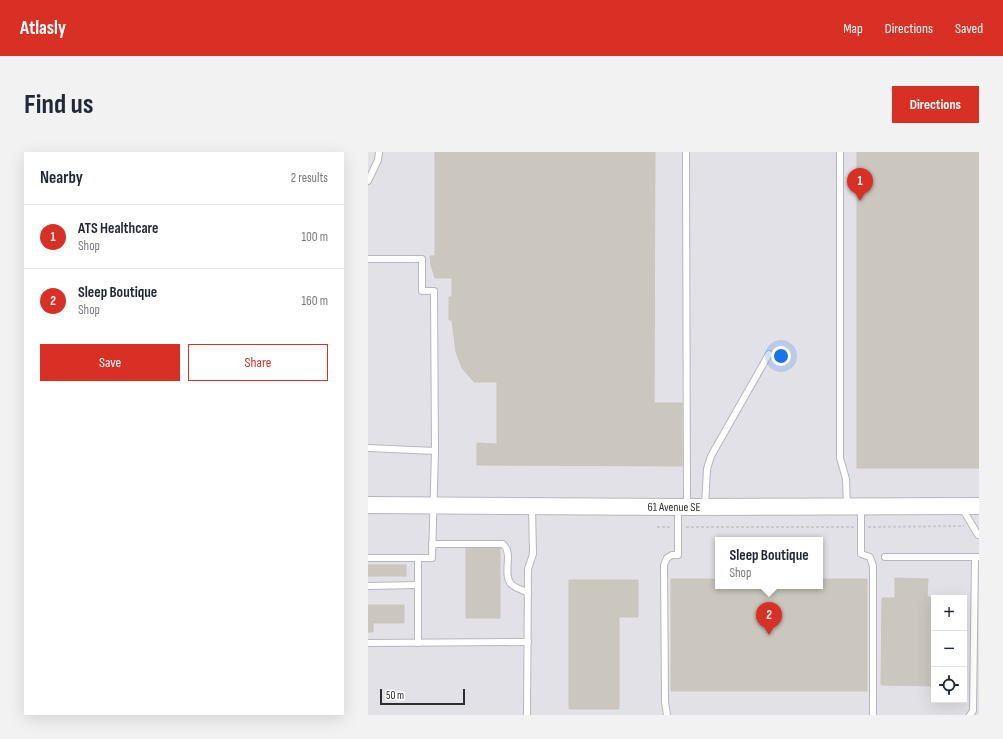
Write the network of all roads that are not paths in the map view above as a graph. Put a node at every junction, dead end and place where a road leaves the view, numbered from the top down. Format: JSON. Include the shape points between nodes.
{"nodes":[{"id":1,"x":379,"y":152,"type":"edge"},
{"id":2,"x":686,"y":152,"type":"edge"},
{"id":3,"x":840,"y":152,"type":"edge"},
{"id":4,"x":368,"y":181,"type":"edge"},
{"id":5,"x":368,"y":259,"type":"edge"},
{"id":6,"x":769,"y":354,"type":"dead end"},
{"id":7,"x":368,"y":448,"type":"edge"},
{"id":8,"x":435,"y":451,"type":"junction"},
{"id":9,"x":368,"y":505,"type":"edge"},
{"id":10,"x":434,"y":505,"type":"junction"},
{"id":11,"x":532,"y":506,"type":"junction"},
{"id":12,"x":854,"y":506,"type":"junction"},
{"id":13,"x":979,"y":506,"type":"edge"},
{"id":14,"x":682,"y":507,"type":"junction"},
{"id":15,"x":705,"y":507,"type":"junction"},
{"id":16,"x":961,"y":507,"type":"junction"},
{"id":17,"x":979,"y":535,"type":"edge"},
{"id":18,"x":432,"y":544,"type":"junction"},
{"id":19,"x":885,"y":557,"type":"dead end"},
{"id":20,"x":977,"y":557,"type":"edge"},
{"id":21,"x":368,"y":558,"type":"edge"},
{"id":22,"x":418,"y":558,"type":"junction"},
{"id":23,"x":418,"y":585,"type":"junction"},
{"id":24,"x":368,"y":586,"type":"edge"},
{"id":25,"x":528,"y":593,"type":"junction"},
{"id":26,"x":528,"y":642,"type":"junction"},
{"id":27,"x":368,"y":643,"type":"edge"},
{"id":28,"x":418,"y":643,"type":"junction"},
{"id":29,"x":527,"y":715,"type":"edge"},
{"id":30,"x":667,"y":715,"type":"edge"},
{"id":31,"x":873,"y":715,"type":"edge"},
{"id":32,"x":970,"y":715,"type":"edge"}],
"edges":[{"from":1,"to":4,"type":"lane"},
{"from":2,"to":14,"type":"lane"},
{"from":3,"to":12,"type":"lane","via":[[840,458]]},
{"from":5,"to":8,"type":"lane","via":[[422,259],[422,291],[434,291]]},
{"from":6,"to":15,"type":"lane","via":[[711,456],[707,469]]},
{"from":7,"to":8,"type":"lane"},
{"from":8,"to":10,"type":"lane"},
{"from":9,"to":10,"type":"street","name":"61 Avenue SE"},
{"from":10,"to":11,"type":"street","name":"61 Avenue SE"},
{"from":10,"to":18,"type":"lane"},
{"from":11,"to":14,"type":"street","name":"61 Avenue SE"},
{"from":11,"to":25,"type":"lane","via":[[533,554],[528,569]]},
{"from":12,"to":15,"type":"street","name":"61 Avenue SE"},
{"from":12,"to":16,"type":"street","name":"61 Avenue SE"},
{"from":12,"to":31,"type":"lane","via":[[861,527],[861,554],[870,557],[873,566]]},
{"from":13,"to":16,"type":"street","name":"61 Avenue SE"},
{"from":14,"to":15,"type":"street","name":"61 Avenue SE"},
{"from":14,"to":30,"type":"lane","via":[[678,527],[678,555],[667,558],[664,565]]},
{"from":16,"to":17,"type":"lane"},
{"from":18,"to":22,"type":"lane","via":[[432,558]]},
{"from":18,"to":25,"type":"lane","via":[[503,544],[508,552],[508,580]]},
{"from":19,"to":20,"type":"lane"},
{"from":20,"to":32,"type":"lane","via":[[973,711]]},
{"from":21,"to":22,"type":"lane"},
{"from":22,"to":23,"type":"lane"},
{"from":23,"to":24,"type":"lane"},
{"from":23,"to":28,"type":"lane"},
{"from":25,"to":26,"type":"lane"},
{"from":26,"to":28,"type":"lane"},
{"from":26,"to":29,"type":"lane"},
{"from":27,"to":28,"type":"lane"}]}
